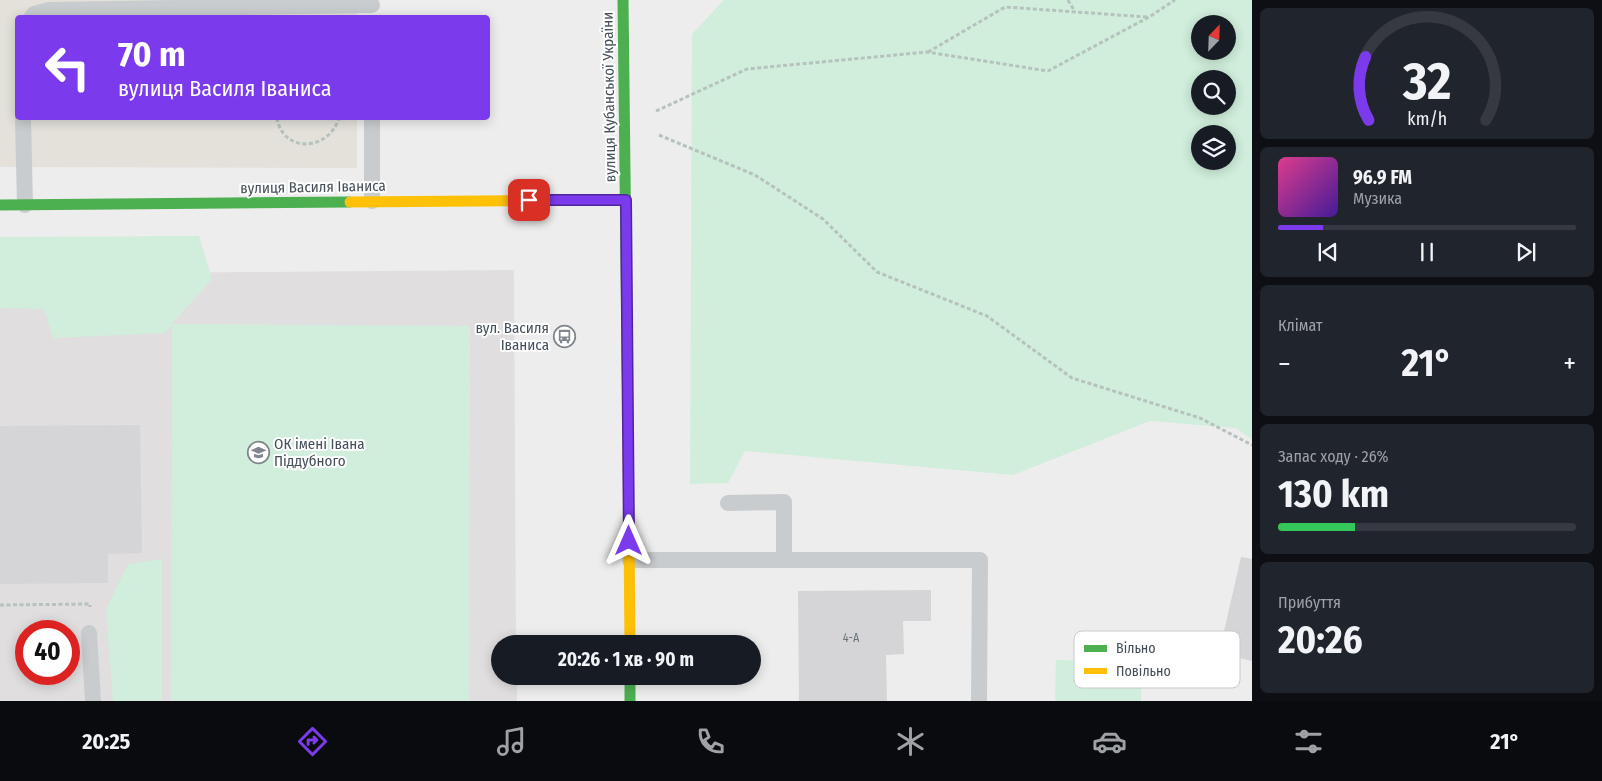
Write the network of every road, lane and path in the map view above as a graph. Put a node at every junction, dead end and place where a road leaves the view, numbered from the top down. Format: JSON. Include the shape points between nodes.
{"nodes":[{"id":1,"x":623,"y":0,"type":"edge"},
{"id":2,"x":1068,"y":0,"type":"edge"},
{"id":3,"x":1175,"y":0,"type":"edge"},
{"id":4,"x":372,"y":7,"type":"edge"},
{"id":5,"x":1075,"y":12,"type":"junction"},
{"id":6,"x":33,"y":15,"type":"edge"},
{"id":7,"x":1149,"y":17,"type":"junction"},
{"id":8,"x":927,"y":52,"type":"junction"},
{"id":9,"x":656,"y":111,"type":"dead end"},
{"id":10,"x":23,"y":120,"type":"edge"},
{"id":11,"x":278,"y":120,"type":"edge"},
{"id":12,"x":338,"y":120,"type":"edge"},
{"id":13,"x":372,"y":120,"type":"edge"},
{"id":14,"x":659,"y":135,"type":"dead end"},
{"id":15,"x":626,"y":200,"type":"junction"},
{"id":16,"x":372,"y":201,"type":"junction"},
{"id":17,"x":0,"y":205,"type":"edge"},
{"id":18,"x":25,"y":205,"type":"junction"},
{"id":19,"x":1252,"y":444,"type":"edge"},
{"id":20,"x":728,"y":503,"type":"dead end"},
{"id":21,"x":630,"y":560,"type":"junction"},
{"id":22,"x":784,"y":560,"type":"junction"},
{"id":23,"x":0,"y":606,"type":"edge"},
{"id":24,"x":89,"y":633,"type":"joint"},
{"id":25,"x":630,"y":635,"type":"edge"},
{"id":26,"x":630,"y":685,"type":"edge"},
{"id":27,"x":92,"y":701,"type":"edge"},
{"id":28,"x":630,"y":701,"type":"edge"},
{"id":29,"x":979,"y":701,"type":"edge"}],
"edges":[{"from":1,"to":15,"type":"street","name":"вулиця Кубанської України"},
{"from":2,"to":5,"type":"path"},
{"from":3,"to":7,"type":"path"},
{"from":4,"to":6,"type":"lane","via":[[49,10]]},
{"from":5,"to":7,"type":"path"},
{"from":5,"to":8,"type":"path","via":[[1005,7]]},
{"from":7,"to":8,"type":"path","via":[[1048,71]]},
{"from":8,"to":9,"type":"path","via":[[747,69]]},
{"from":10,"to":18,"type":"lane"},
{"from":11,"to":12,"type":"path","via":[[285,134],[306,144],[329,136]]},
{"from":13,"to":16,"type":"lane"},
{"from":14,"to":19,"type":"path","via":[[755,174],[824,219],[877,272],[987,316],[1072,378],[1200,418]]},
{"from":15,"to":16,"type":"street","name":"вулиця Василя Іваниса"},
{"from":15,"to":21,"type":"street","name":"вулиця Кубанської України"},
{"from":16,"to":18,"type":"street","name":"вулиця Василя Іваниса"},
{"from":17,"to":18,"type":"street","name":"вулиця Василя Іваниса"},
{"from":20,"to":22,"type":"lane","via":[[784,502]]},
{"from":21,"to":22,"type":"lane"},
{"from":21,"to":25,"type":"street","name":"вулиця Кубанської України"},
{"from":22,"to":29,"type":"lane","via":[[980,560]]},
{"from":23,"to":24,"type":"path","via":[[90,604]]},
{"from":24,"to":27,"type":"lane"},
{"from":26,"to":28,"type":"street"}]}
